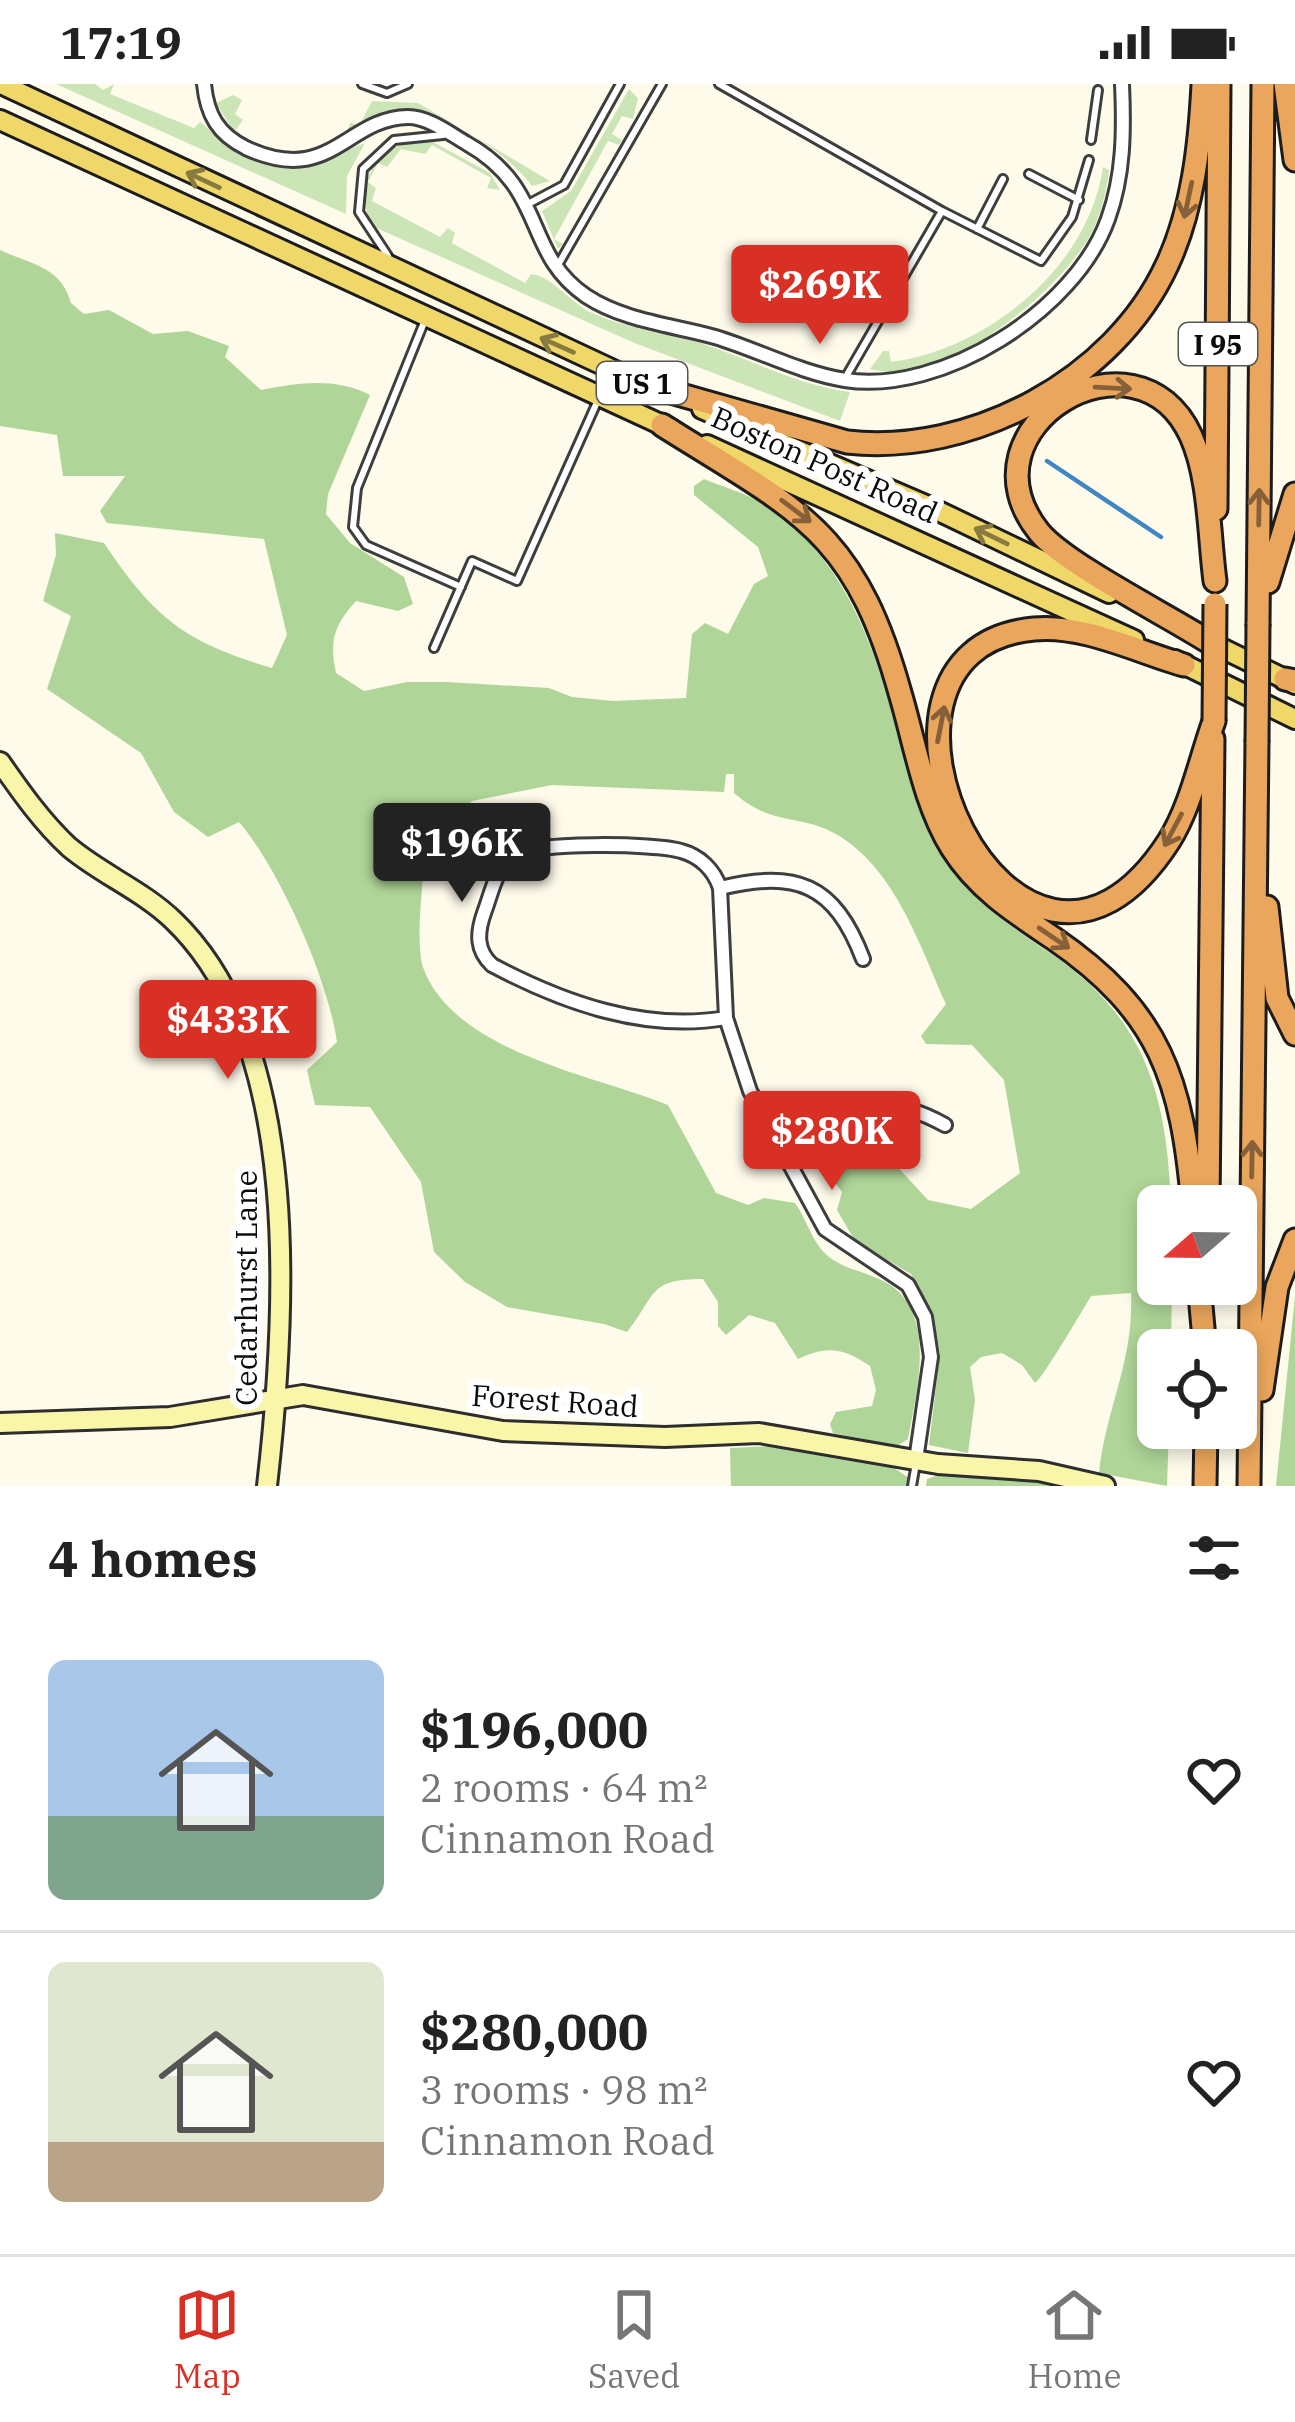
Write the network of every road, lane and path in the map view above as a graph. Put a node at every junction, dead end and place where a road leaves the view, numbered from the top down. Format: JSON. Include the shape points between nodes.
{"nodes":[{"id":1,"x":0,"y":84,"type":"edge"},
{"id":2,"x":204,"y":84,"type":"edge"},
{"id":3,"x":362,"y":84,"type":"edge"},
{"id":4,"x":407,"y":84,"type":"edge"},
{"id":5,"x":620,"y":84,"type":"edge"},
{"id":6,"x":662,"y":84,"type":"edge"},
{"id":7,"x":719,"y":84,"type":"edge"},
{"id":8,"x":1122,"y":84,"type":"edge"},
{"id":9,"x":1203,"y":84,"type":"edge"},
{"id":10,"x":1219,"y":84,"type":"edge"},
{"id":11,"x":1263,"y":84,"type":"edge"},
{"id":12,"x":1285,"y":84,"type":"edge"},
{"id":13,"x":1098,"y":90,"type":"dead end"},
{"id":14,"x":0,"y":120,"type":"edge"},
{"id":15,"x":452,"y":135,"type":"junction"},
{"id":16,"x":1091,"y":140,"type":"dead end"},
{"id":17,"x":1089,"y":160,"type":"dead end"},
{"id":18,"x":1295,"y":160,"type":"edge"},
{"id":19,"x":1029,"y":174,"type":"dead end"},
{"id":20,"x":1003,"y":179,"type":"dead end"},
{"id":21,"x":1078,"y":200,"type":"junction"},
{"id":22,"x":528,"y":204,"type":"junction"},
{"id":23,"x":942,"y":211,"type":"junction"},
{"id":24,"x":977,"y":229,"type":"junction"},
{"id":25,"x":556,"y":268,"type":"junction"},
{"id":26,"x":418,"y":282,"type":"junction"},
{"id":27,"x":426,"y":316,"type":"junction"},
{"id":28,"x":844,"y":380,"type":"junction"},
{"id":29,"x":646,"y":385,"type":"junction"},
{"id":30,"x":600,"y":397,"type":"junction"},
{"id":31,"x":662,"y":425,"type":"junction"},
{"id":32,"x":1295,"y":494,"type":"edge"},
{"id":33,"x":461,"y":587,"type":"junction"},
{"id":34,"x":1215,"y":592,"type":"junction"},
{"id":35,"x":1258,"y":624,"type":"junction"},
{"id":36,"x":1209,"y":642,"type":"junction"},
{"id":37,"x":434,"y":648,"type":"dead end"},
{"id":38,"x":1184,"y":665,"type":"junction"},
{"id":39,"x":1292,"y":682,"type":"edge"},
{"id":40,"x":1295,"y":719,"type":"edge"},
{"id":41,"x":1214,"y":721,"type":"junction"},
{"id":42,"x":0,"y":762,"type":"edge"},
{"id":43,"x":1256,"y":782,"type":"junction"},
{"id":44,"x":720,"y":888,"type":"junction"},
{"id":45,"x":862,"y":959,"type":"dead end"},
{"id":46,"x":726,"y":1018,"type":"junction"},
{"id":47,"x":1295,"y":1034,"type":"edge"},
{"id":48,"x":945,"y":1125,"type":"dead end"},
{"id":49,"x":775,"y":1137,"type":"junction"},
{"id":50,"x":1191,"y":1185,"type":"edge"},
{"id":51,"x":1208,"y":1185,"type":"edge"},
{"id":52,"x":1295,"y":1240,"type":"edge"},
{"id":53,"x":278,"y":1397,"type":"junction"},
{"id":54,"x":0,"y":1423,"type":"edge"},
{"id":55,"x":1206,"y":1449,"type":"edge"},
{"id":56,"x":916,"y":1460,"type":"junction"},
{"id":57,"x":267,"y":1486,"type":"edge"},
{"id":58,"x":912,"y":1486,"type":"edge"},
{"id":59,"x":1105,"y":1486,"type":"edge"},
{"id":60,"x":1205,"y":1486,"type":"edge"},
{"id":61,"x":1249,"y":1486,"type":"edge"}],
"edges":[{"from":26,"to":1,"type":"main road","name":"Boston Post Road","number":"US 1","one_way":true},
{"from":2,"to":15,"type":"street","via":[[208,110],[226,138],[286,162],[406,117]]},
{"from":3,"to":4,"type":"lane","via":[[388,93]]},
{"from":5,"to":22,"type":"lane","via":[[564,185]]},
{"from":6,"to":25,"type":"lane"},
{"from":7,"to":23,"type":"lane"},
{"from":8,"to":28,"type":"street","via":[[1108,220],[1083,265],[1006,334],[938,371]]},
{"from":9,"to":29,"type":"highway","one_way":true,"via":[[1186,210],[1155,287],[1103,348],[1001,420],[921,444],[879,446]]},
{"from":10,"to":34,"type":"highway","number":"I 95"},
{"from":35,"to":11,"type":"highway","number":"I 95","one_way":true},
{"from":12,"to":18,"type":"highway"},
{"from":13,"to":16,"type":"lane"},
{"from":14,"to":27,"type":"main road","name":"Boston Post Road","number":"US 1"},
{"from":15,"to":22,"type":"street","via":[[500,164]]},
{"from":15,"to":26,"type":"lane","via":[[394,140],[359,182],[367,231]]},
{"from":17,"to":21,"type":"lane"},
{"from":19,"to":21,"type":"lane"},
{"from":20,"to":24,"type":"lane"},
{"from":21,"to":24,"type":"lane","via":[[1041,261]]},
{"from":22,"to":25,"type":"street"},
{"from":23,"to":24,"type":"lane"},
{"from":23,"to":28,"type":"lane"},
{"from":25,"to":28,"type":"street","via":[[587,297],[624,315]]},
{"from":29,"to":26,"type":"main road","name":"Boston Post Road","number":"US 1","one_way":true},
{"from":27,"to":30,"type":"main road","name":"Boston Post Road","number":"US 1"},
{"from":27,"to":33,"type":"lane","via":[[357,488],[353,527],[366,545]]},
{"from":36,"to":29,"type":"main road","name":"Boston Post Road","number":"US 1","one_way":true,"via":[[928,506]]},
{"from":30,"to":31,"type":"main road","name":"Boston Post Road","number":"US 1"},
{"from":30,"to":33,"type":"lane","via":[[517,580],[472,561]]},
{"from":31,"to":38,"type":"main road","name":"Boston Post Road","number":"US 1"},
{"from":31,"to":50,"type":"highway","one_way":true,"via":[[799,511],[851,569],[876,614],[952,848],[986,890],[1100,972],[1153,1034],[1181,1102]]},
{"from":32,"to":35,"type":"highway"},
{"from":33,"to":37,"type":"lane"},
{"from":36,"to":34,"type":"highway","one_way":true,"via":[[1059,551],[1038,530],[1021,499],[1019,474],[1023,447],[1045,412],[1075,392],[1109,385],[1147,393],[1178,415],[1197,454]]},
{"from":34,"to":41,"type":"highway","number":"I 95","bridge":true},
{"from":35,"to":43,"type":"highway","number":"I 95","bridge":true},
{"from":36,"to":39,"type":"main road","name":"Boston Post Road","number":"US 1"},
{"from":38,"to":40,"type":"main road","name":"Boston Post Road","number":"US 1"},
{"from":41,"to":38,"type":"highway","one_way":true,"via":[[1175,831],[1148,868],[1113,896],[1074,909],[1038,904],[987,870],[963,837],[942,784],[938,745],[951,687],[970,659],[1016,632],[1063,629]]},
{"from":41,"to":51,"type":"highway","number":"I 95"},
{"from":42,"to":53,"type":"main road","name":"Cedarhurst Lane","via":[[72,849],[172,919],[225,992],[275,1153]]},
{"from":43,"to":47,"type":"highway","via":[[1275,987]]},
{"from":61,"to":43,"type":"highway","number":"I 95","one_way":true},
{"from":44,"to":45,"type":"street","via":[[766,879],[814,890],[844,917]]},
{"from":44,"to":46,"type":"street"},
{"from":44,"to":46,"type":"street","via":[[707,866],[679,850],[533,848],[502,866],[478,938],[497,968],[613,1014],[651,1022]]},
{"from":46,"to":49,"type":"street","via":[[737,1062]]},
{"from":48,"to":49,"type":"street","via":[[906,1107],[865,1101],[831,1108]]},
{"from":49,"to":56,"type":"street","via":[[825,1229],[897,1276],[921,1306],[931,1357]]},
{"from":52,"to":61,"type":"highway","via":[[1270,1320]]},
{"from":53,"to":54,"type":"main road","name":"Forest Road","via":[[170,1417]]},
{"from":53,"to":56,"type":"main road","name":"Forest Road","via":[[503,1430],[759,1433]]},
{"from":53,"to":57,"type":"main road","name":"Cedarhurst Lane"},
{"from":55,"to":60,"type":"highway"},
{"from":56,"to":58,"type":"lane"},
{"from":56,"to":59,"type":"main road","name":"Forest Road"}]}
